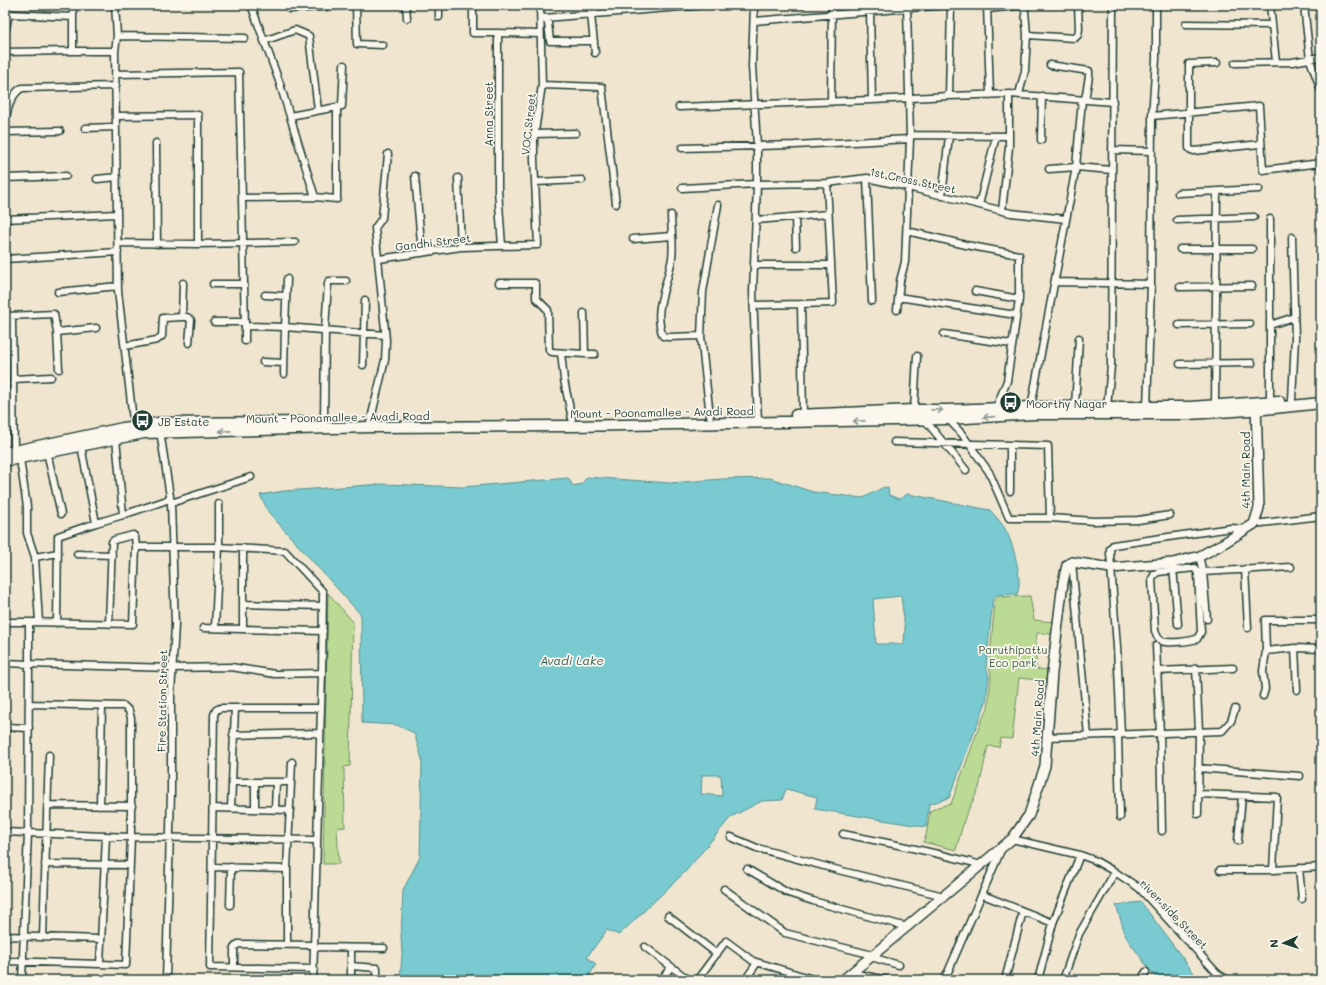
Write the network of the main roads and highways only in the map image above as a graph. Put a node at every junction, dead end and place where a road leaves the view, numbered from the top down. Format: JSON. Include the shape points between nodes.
{"nodes":[{"id":1,"x":1321,"y":398,"type":"edge"},
{"id":2,"x":1321,"y":403,"type":"edge"},
{"id":3,"x":1256,"y":406,"type":"junction"},
{"id":4,"x":1147,"y":410,"type":"junction"},
{"id":5,"x":758,"y":420,"type":"junction"},
{"id":6,"x":370,"y":424,"type":"junction"},
{"id":7,"x":160,"y":428,"type":"junction"},
{"id":8,"x":134,"y":430,"type":"junction"},
{"id":9,"x":13,"y":454,"type":"edge"},
{"id":10,"x":5,"y":461,"type":"edge"},
{"id":11,"x":843,"y":980,"type":"edge"}],
"edges":[{"from":1,"to":3,"type":"main road","name":"Mount - Poonamallee - Avadi Road","via":[[1270,402]]},
{"from":2,"to":3,"type":"main road","name":"Mount - Poonamallee - Avadi Road"},
{"from":3,"to":4,"type":"main road","name":"Mount - Poonamallee - Avadi Road","via":[[1215,405]]},
{"from":3,"to":4,"type":"main road","name":"Mount - Poonamallee - Avadi Road","via":[[1189,414]]},
{"from":3,"to":11,"type":"main road","name":"4th Main Road","via":[[1259,508],[1250,527],[1199,556],[1173,566],[1111,568],[1072,562],[1067,565],[1052,680],[1045,766],[1029,815],[1003,847]]},
{"from":4,"to":5,"type":"main road","name":"Mount - Poonamallee - Avadi Road","one_way":true,"via":[[925,420]]},
{"from":5,"to":4,"type":"main road","name":"Mount - Poonamallee - Avadi Road","one_way":true,"via":[[803,415],[1031,406]]},
{"from":5,"to":6,"type":"main road","name":"Mount - Poonamallee - Avadi Road","via":[[564,426]]},
{"from":5,"to":6,"type":"main road","name":"Mount - Poonamallee - Avadi Road","via":[[710,416]]},
{"from":6,"to":7,"type":"main road","name":"Mount - Poonamallee - Avadi Road","one_way":true},
{"from":6,"to":7,"type":"main road","name":"Mount - Poonamallee - Avadi Road","via":[[324,422]]},
{"from":7,"to":8,"type":"main road","name":"Mount - Poonamallee - Avadi Road"},
{"from":8,"to":9,"type":"main road","name":"Mount - Poonamallee - Avadi Road"},
{"from":8,"to":9,"type":"main road","name":"Mount - Poonamallee - Avadi Road","via":[[116,438],[80,446],[47,452]]},
{"from":9,"to":10,"type":"main road","name":"Mount - Poonamallee - Avadi Road"}]}
